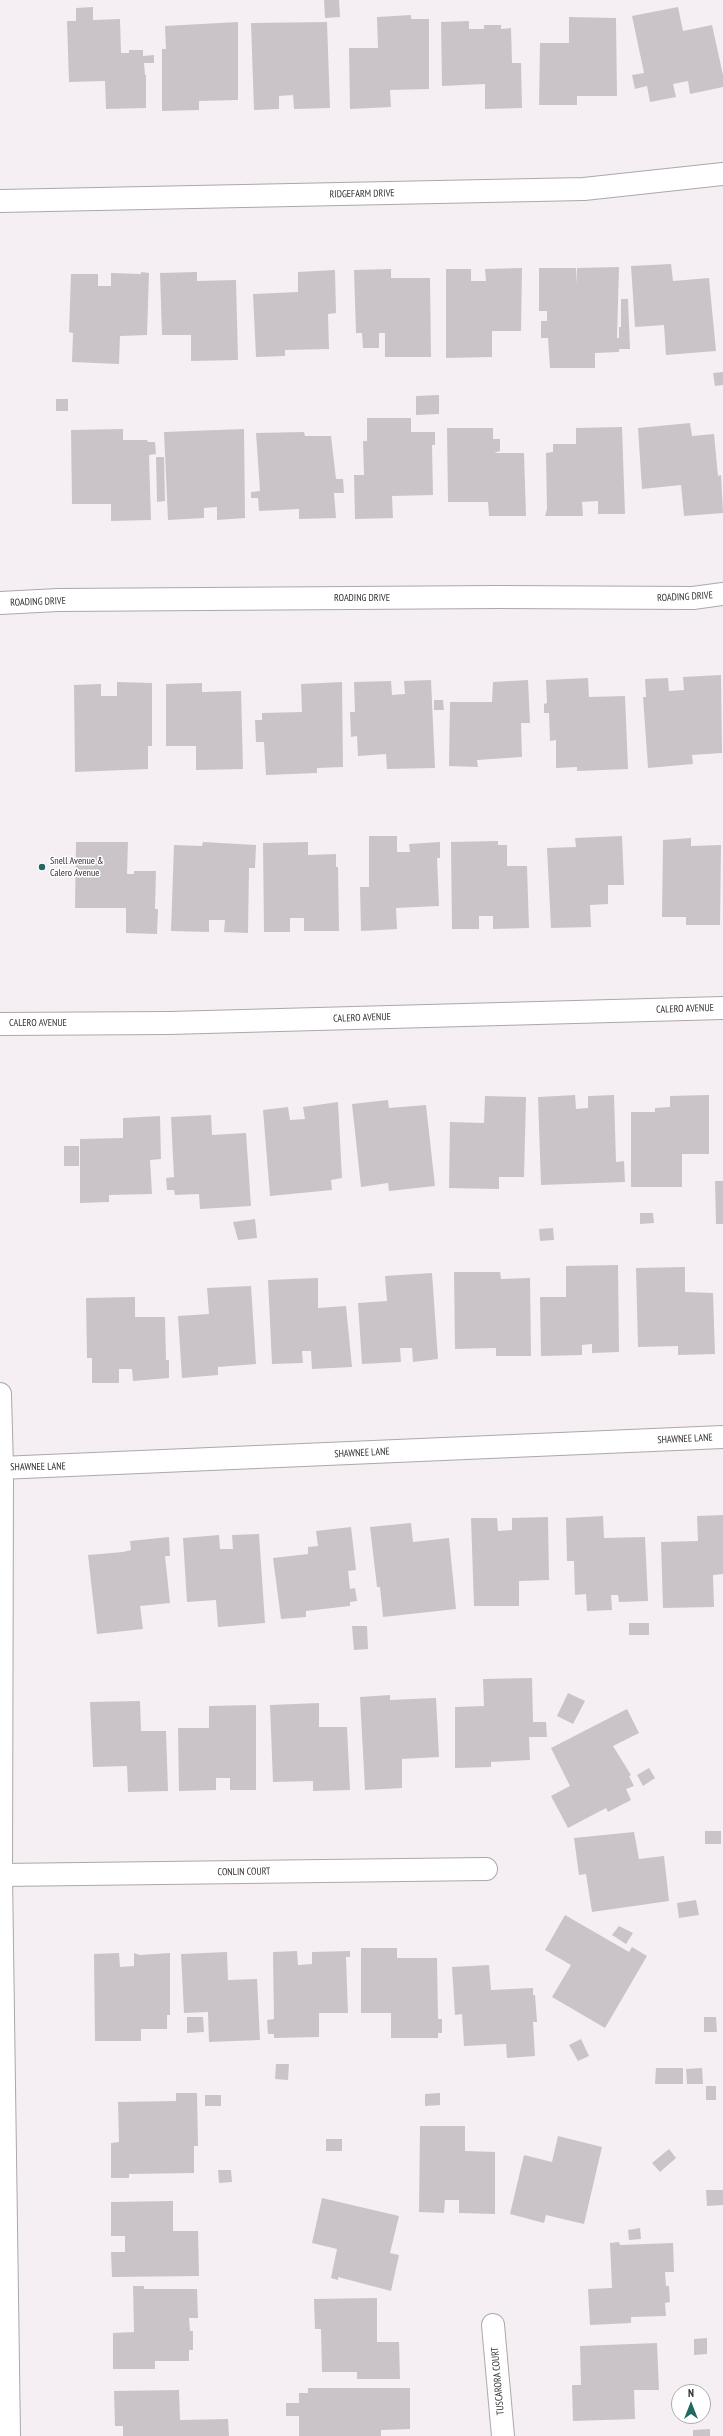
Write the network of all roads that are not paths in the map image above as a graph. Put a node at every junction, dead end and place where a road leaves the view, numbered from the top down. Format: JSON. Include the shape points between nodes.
{"nodes":[{"id":1,"x":723,"y":174,"type":"edge"},
{"id":2,"x":0,"y":201,"type":"edge"},
{"id":3,"x":723,"y":594,"type":"edge"},
{"id":4,"x":0,"y":603,"type":"edge"},
{"id":5,"x":723,"y":1008,"type":"edge"},
{"id":6,"x":0,"y":1024,"type":"edge"},
{"id":7,"x":0,"y":1394,"type":"edge"},
{"id":8,"x":723,"y":1437,"type":"edge"},
{"id":9,"x":1,"y":1468,"type":"edge"},
{"id":10,"x":486,"y":1869,"type":"dead end"},
{"id":11,"x":1,"y":1875,"type":"junction"},
{"id":12,"x":493,"y":2325,"type":"dead end"},
{"id":13,"x":9,"y":2436,"type":"edge"},
{"id":14,"x":503,"y":2436,"type":"edge"}],
"edges":[{"from":1,"to":2,"type":"street","name":"RIDGEFARM DRIVE","via":[[584,189]]},
{"from":3,"to":4,"type":"street","name":"ROADING DRIVE","via":[[693,598],[58,600]]},
{"from":5,"to":6,"type":"street","name":"CALERO AVENUE","via":[[170,1023]]},
{"from":7,"to":9,"type":"street"},
{"from":8,"to":9,"type":"street","name":"SHAWNEE LANE"},
{"from":9,"to":11,"type":"street"},
{"from":10,"to":11,"type":"street","name":"CONLIN COURT"},
{"from":11,"to":13,"type":"street"},
{"from":12,"to":14,"type":"street","name":"TUSCARORA COURT"}]}
